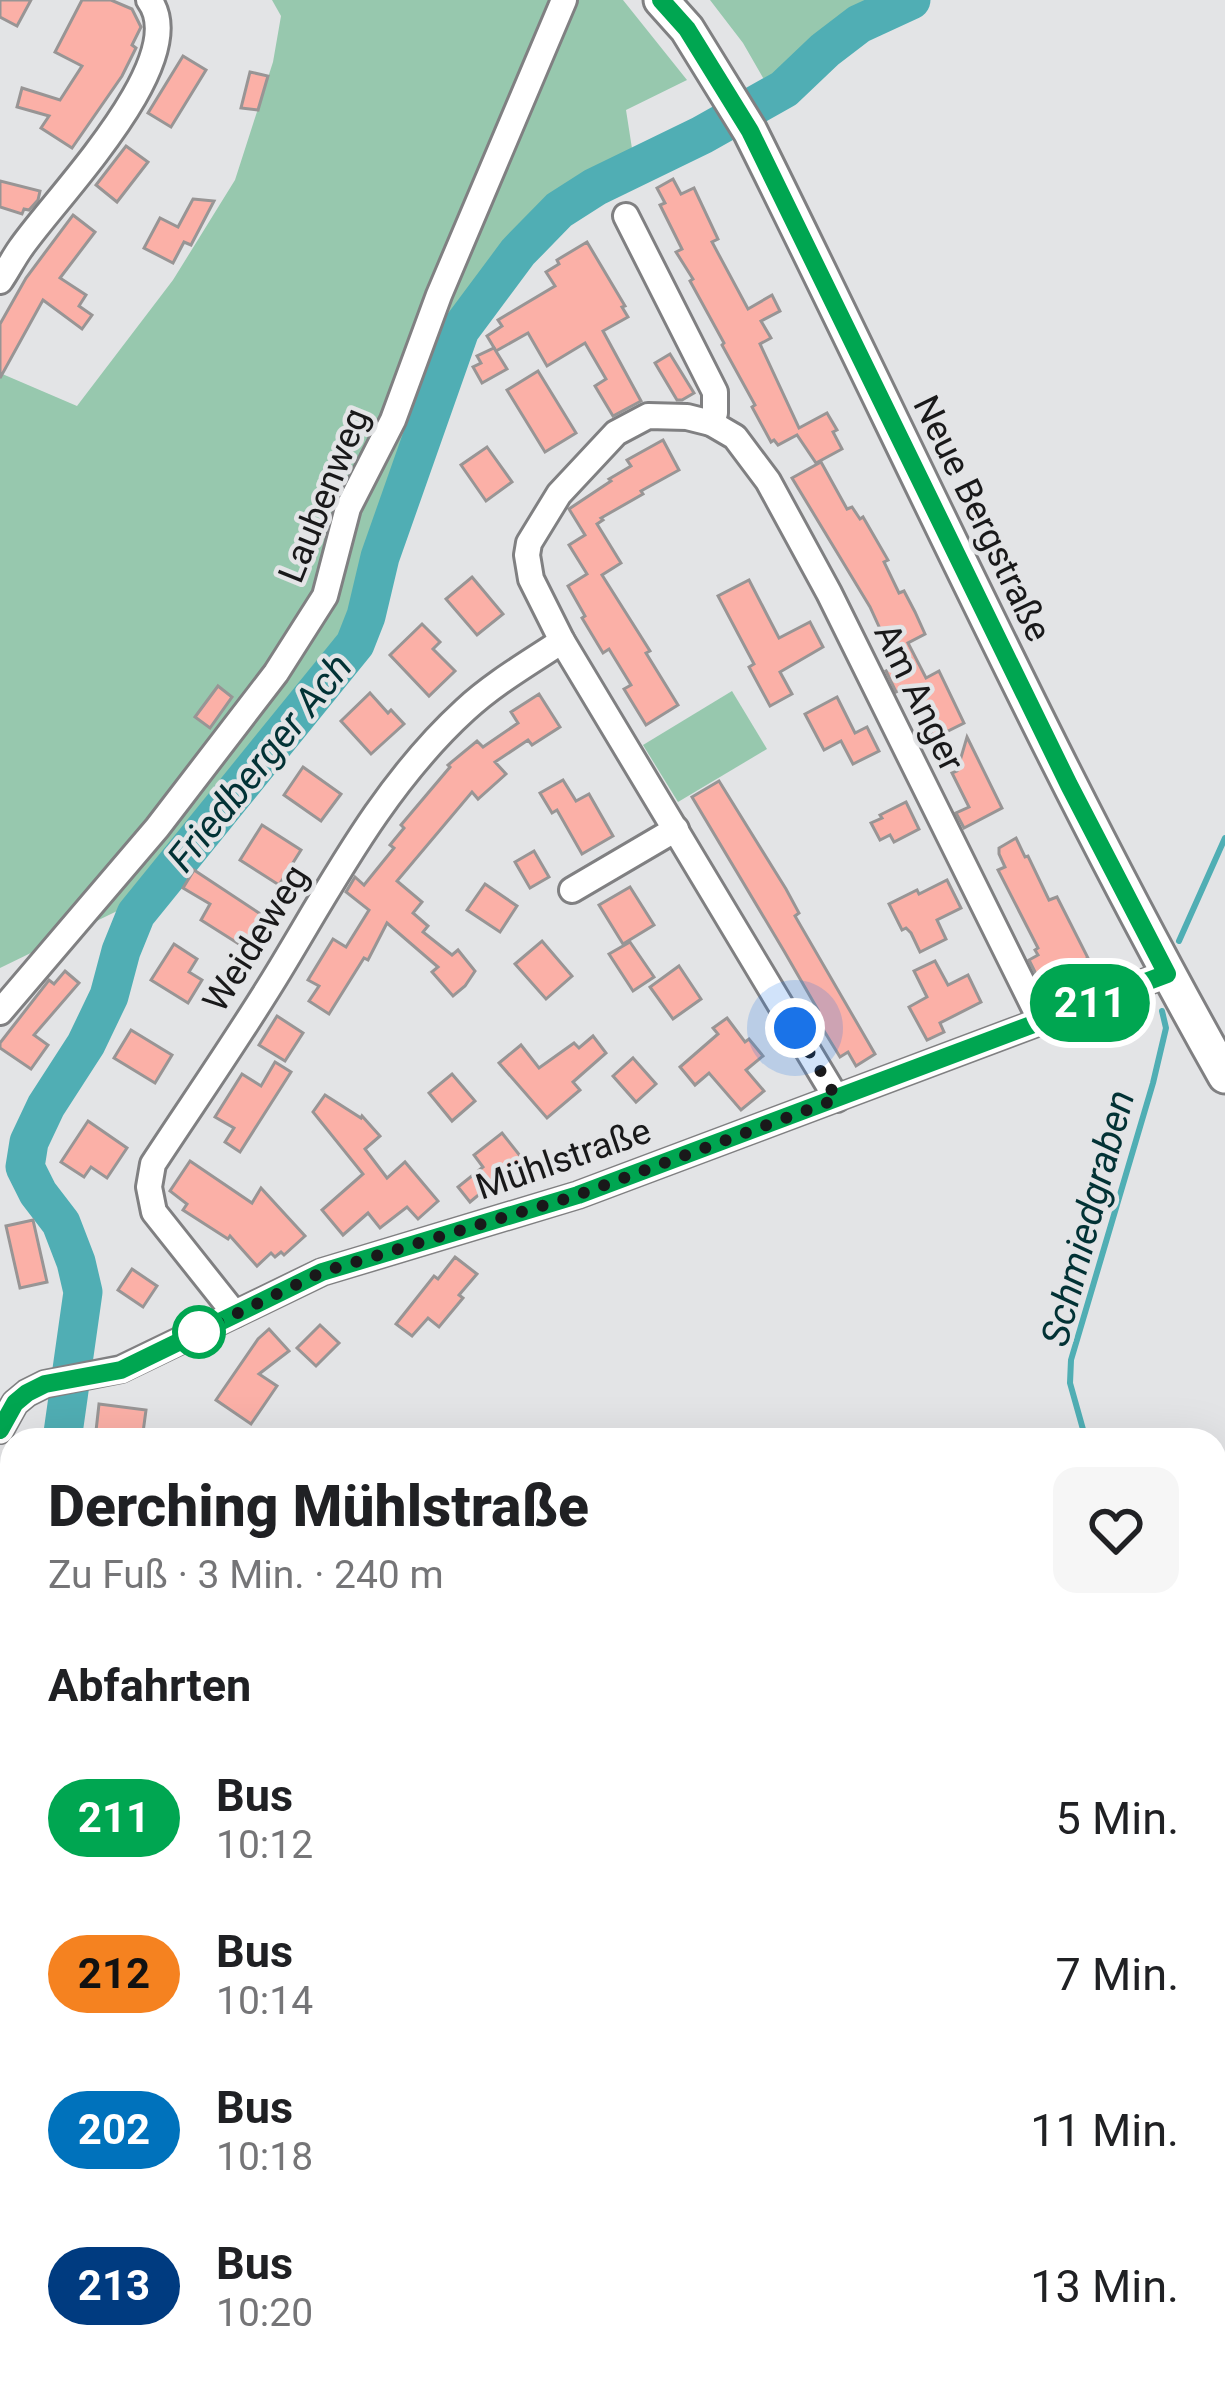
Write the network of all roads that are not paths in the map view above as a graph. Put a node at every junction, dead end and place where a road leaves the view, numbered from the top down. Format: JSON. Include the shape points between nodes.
{"nodes":[{"id":1,"x":148,"y":0,"type":"edge"},
{"id":2,"x":661,"y":0,"type":"edge"},
{"id":3,"x":561,"y":8,"type":"edge"},
{"id":4,"x":626,"y":216,"type":"dead end"},
{"id":5,"x":10,"y":245,"type":"edge"},
{"id":6,"x":0,"y":281,"type":"edge"},
{"id":7,"x":711,"y":423,"type":"junction"},
{"id":8,"x":562,"y":641,"type":"junction"},
{"id":9,"x":676,"y":829,"type":"junction"},
{"id":10,"x":572,"y":890,"type":"dead end"},
{"id":11,"x":1167,"y":974,"type":"junction"},
{"id":12,"x":0,"y":1012,"type":"edge"},
{"id":13,"x":1041,"y":1021,"type":"junction"},
{"id":14,"x":1225,"y":1076,"type":"edge"},
{"id":15,"x":837,"y":1099,"type":"junction"},
{"id":16,"x":235,"y":1314,"type":"junction"},
{"id":17,"x":0,"y":1386,"type":"edge"},
{"id":18,"x":27,"y":1393,"type":"junction"},
{"id":19,"x":1,"y":1428,"type":"edge"}],
"edges":[{"from":1,"to":5,"type":"street","via":[[159,31],[155,53],[126,111]]},
{"from":2,"to":11,"type":"main road","name":"Neue Bergstraße","via":[[750,131]]},
{"from":3,"to":12,"type":"street","name":"Laubenweg","via":[[393,419],[348,508],[325,596],[276,674],[157,828]]},
{"from":4,"to":7,"type":"street","via":[[715,392]]},
{"from":5,"to":6,"type":"street"},
{"from":7,"to":8,"type":"street","via":[[666,415],[632,422],[559,494],[527,555]]},
{"from":7,"to":13,"type":"street","name":"Am Anger","via":[[735,437],[768,481]]},
{"from":8,"to":9,"type":"street"},
{"from":8,"to":16,"type":"street","name":"Weideweg","via":[[466,709],[370,822],[153,1163],[154,1212]]},
{"from":9,"to":10,"type":"street"},
{"from":9,"to":15,"type":"street"},
{"from":11,"to":13,"type":"street","name":"Mühlstraße"},
{"from":11,"to":14,"type":"main road","name":"Neue Bergstraße"},
{"from":13,"to":15,"type":"street","name":"Mühlstraße"},
{"from":15,"to":16,"type":"street","name":"Mühlstraße","via":[[578,1195],[322,1272]]},
{"from":16,"to":18,"type":"street","name":"Mühlstraße","via":[[121,1370]]},
{"from":17,"to":18,"type":"street"},
{"from":18,"to":19,"type":"street"}]}
